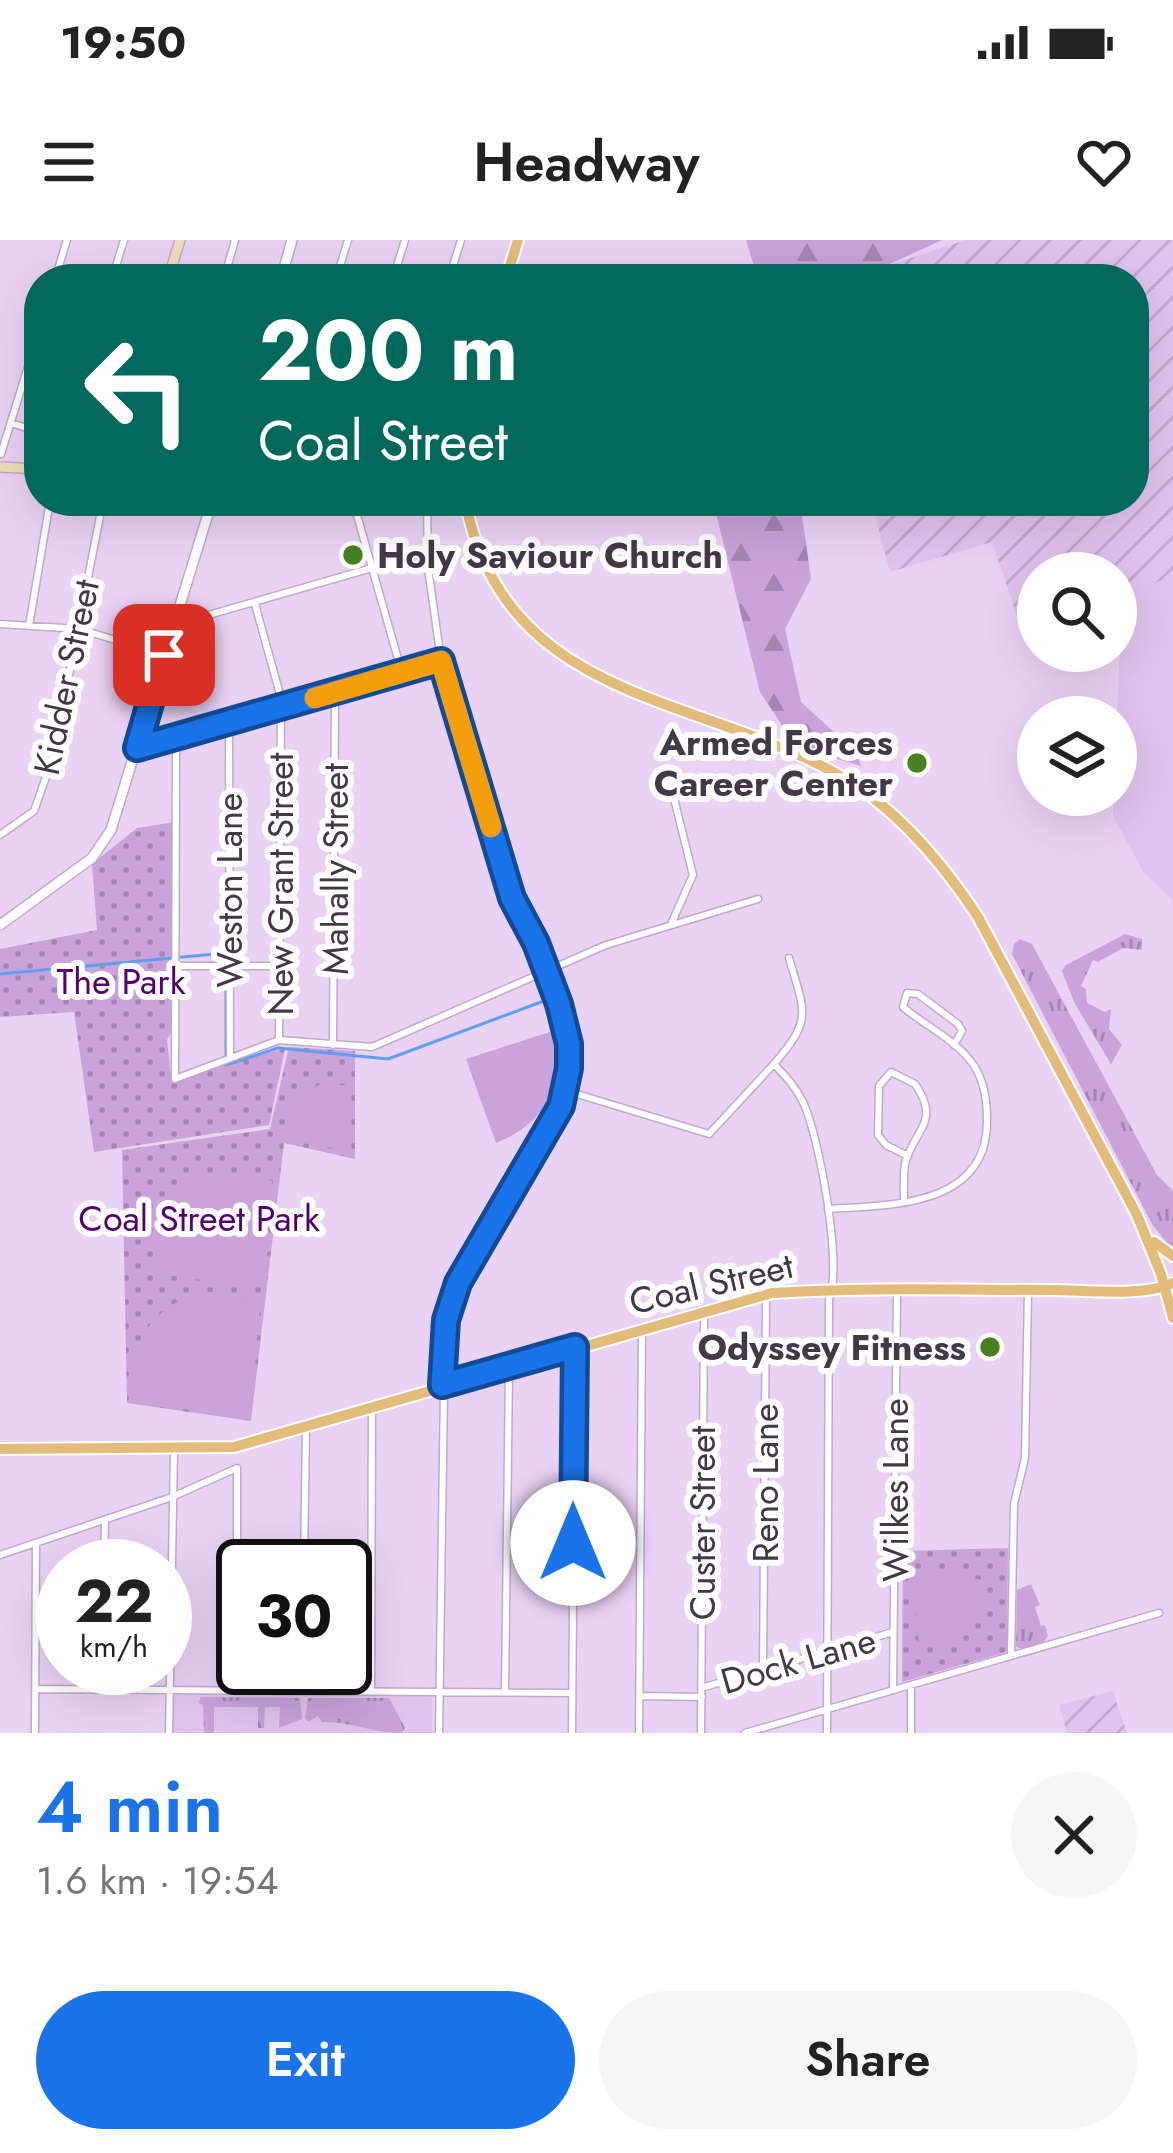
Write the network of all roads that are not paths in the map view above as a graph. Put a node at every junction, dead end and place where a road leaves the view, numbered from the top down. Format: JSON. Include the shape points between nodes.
{"nodes":[{"id":1,"x":24,"y":380,"type":"edge"},
{"id":2,"x":11,"y":423,"type":"junction"},
{"id":3,"x":24,"y":427,"type":"edge"},
{"id":4,"x":1,"y":454,"type":"edge"},
{"id":5,"x":47,"y":516,"type":"edge"},
{"id":6,"x":100,"y":516,"type":"edge"},
{"id":7,"x":207,"y":516,"type":"edge"},
{"id":8,"x":357,"y":516,"type":"edge"},
{"id":9,"x":427,"y":516,"type":"edge"},
{"id":10,"x":471,"y":516,"type":"edge"},
{"id":11,"x":372,"y":568,"type":"junction"},
{"id":12,"x":255,"y":604,"type":"junction"},
{"id":13,"x":0,"y":624,"type":"edge"},
{"id":14,"x":174,"y":625,"type":"junction"},
{"id":15,"x":28,"y":626,"type":"junction"},
{"id":16,"x":80,"y":629,"type":"junction"},
{"id":17,"x":164,"y":655,"type":"junction"},
{"id":18,"x":441,"y":661,"type":"junction"},
{"id":19,"x":402,"y":673,"type":"junction"},
{"id":20,"x":335,"y":692,"type":"junction"},
{"id":21,"x":281,"y":707,"type":"junction"},
{"id":22,"x":230,"y":723,"type":"junction"},
{"id":23,"x":176,"y":739,"type":"junction"},
{"id":24,"x":137,"y":748,"type":"junction"},
{"id":25,"x":668,"y":774,"type":"dead end"},
{"id":26,"x":0,"y":835,"type":"edge"},
{"id":27,"x":758,"y":898,"type":"dead end"},
{"id":28,"x":672,"y":922,"type":"junction"},
{"id":29,"x":0,"y":925,"type":"edge"},
{"id":30,"x":789,"y":958,"type":"dead end"},
{"id":31,"x":174,"y":966,"type":"junction"},
{"id":32,"x":280,"y":966,"type":"junction"},
{"id":33,"x":228,"y":967,"type":"junction"},
{"id":34,"x":546,"y":968,"type":"junction"},
{"id":35,"x":279,"y":1040,"type":"junction"},
{"id":36,"x":333,"y":1045,"type":"junction"},
{"id":37,"x":953,"y":1045,"type":"junction"},
{"id":38,"x":230,"y":1058,"type":"junction"},
{"id":39,"x":774,"y":1064,"type":"junction"},
{"id":40,"x":566,"y":1090,"type":"junction"},
{"id":41,"x":908,"y":1156,"type":"junction"},
{"id":42,"x":904,"y":1204,"type":"junction"},
{"id":43,"x":828,"y":1209,"type":"junction"},
{"id":44,"x":1136,"y":1215,"type":"junction"},
{"id":45,"x":1154,"y":1241,"type":"junction"},
{"id":46,"x":1173,"y":1256,"type":"edge"},
{"id":47,"x":1170,"y":1286,"type":"edge"},
{"id":48,"x":833,"y":1289,"type":"junction"},
{"id":49,"x":897,"y":1290,"type":"junction"},
{"id":50,"x":1028,"y":1290,"type":"junction"},
{"id":51,"x":766,"y":1294,"type":"junction"},
{"id":52,"x":704,"y":1312,"type":"junction"},
{"id":53,"x":1173,"y":1318,"type":"edge"},
{"id":54,"x":642,"y":1328,"type":"junction"},
{"id":55,"x":575,"y":1347,"type":"junction"},
{"id":56,"x":509,"y":1366,"type":"junction"},
{"id":57,"x":442,"y":1385,"type":"junction"},
{"id":58,"x":372,"y":1407,"type":"junction"},
{"id":59,"x":306,"y":1426,"type":"junction"},
{"id":60,"x":0,"y":1448,"type":"edge"},
{"id":61,"x":174,"y":1449,"type":"junction"},
{"id":62,"x":172,"y":1497,"type":"junction"},
{"id":63,"x":105,"y":1520,"type":"junction"},
{"id":64,"x":50,"y":1539,"type":"edge"},
{"id":65,"x":105,"y":1539,"type":"edge"},
{"id":66,"x":171,"y":1539,"type":"edge"},
{"id":67,"x":237,"y":1539,"type":"edge"},
{"id":68,"x":304,"y":1539,"type":"edge"},
{"id":69,"x":372,"y":1539,"type":"edge"},
{"id":70,"x":36,"y":1544,"type":"joint"},
{"id":71,"x":0,"y":1555,"type":"edge"},
{"id":72,"x":1159,"y":1613,"type":"dead end"},
{"id":73,"x":894,"y":1631,"type":"junction"},
{"id":74,"x":827,"y":1652,"type":"junction"},
{"id":75,"x":1012,"y":1655,"type":"junction"},
{"id":76,"x":764,"y":1671,"type":"junction"},
{"id":77,"x":911,"y":1685,"type":"junction"},
{"id":78,"x":35,"y":1689,"type":"joint"},
{"id":79,"x":893,"y":1690,"type":"junction"},
{"id":80,"x":372,"y":1691,"type":"edge"},
{"id":81,"x":439,"y":1692,"type":"junction"},
{"id":82,"x":506,"y":1692,"type":"junction"},
{"id":83,"x":572,"y":1693,"type":"junction"},
{"id":84,"x":701,"y":1693,"type":"junction"},
{"id":85,"x":169,"y":1695,"type":"edge"},
{"id":86,"x":640,"y":1696,"type":"junction"},
{"id":87,"x":827,"y":1710,"type":"junction"},
{"id":88,"x":35,"y":1733,"type":"edge"},
{"id":89,"x":169,"y":1733,"type":"edge"},
{"id":90,"x":439,"y":1733,"type":"edge"},
{"id":91,"x":572,"y":1733,"type":"edge"},
{"id":92,"x":639,"y":1733,"type":"edge"},
{"id":93,"x":700,"y":1733,"type":"edge"},
{"id":94,"x":746,"y":1733,"type":"edge"},
{"id":95,"x":827,"y":1733,"type":"edge"},
{"id":96,"x":911,"y":1733,"type":"edge"}],
"edges":[{"from":1,"to":2,"type":"street"},
{"from":2,"to":3,"type":"street"},
{"from":2,"to":4,"type":"street"},
{"from":5,"to":15,"type":"street"},
{"from":6,"to":16,"type":"street","name":"Kidder Street"},
{"from":7,"to":14,"type":"street"},
{"from":8,"to":11,"type":"street"},
{"from":9,"to":18,"type":"street"},
{"from":10,"to":44,"type":"main road","via":[[483,557],[524,623],[557,653],[595,677],[842,777],[935,860],[978,916]]},
{"from":11,"to":12,"type":"street"},
{"from":11,"to":19,"type":"street"},
{"from":12,"to":14,"type":"street"},
{"from":12,"to":21,"type":"street","name":"New Grant Street"},
{"from":13,"to":15,"type":"street"},
{"from":14,"to":17,"type":"street"},
{"from":15,"to":16,"type":"street"},
{"from":16,"to":17,"type":"street"},
{"from":16,"to":26,"type":"street","name":"Kidder Street","via":[[34,811]]},
{"from":17,"to":24,"type":"street"},
{"from":18,"to":19,"type":"street"},
{"from":18,"to":34,"type":"street","via":[[512,898]]},
{"from":19,"to":20,"type":"street"},
{"from":20,"to":21,"type":"street"},
{"from":20,"to":36,"type":"street","name":"Mahally Street"},
{"from":21,"to":22,"type":"street"},
{"from":21,"to":32,"type":"street","name":"New Grant Street"},
{"from":22,"to":23,"type":"street"},
{"from":22,"to":33,"type":"street","name":"Weston Lane"},
{"from":23,"to":24,"type":"street"},
{"from":23,"to":31,"type":"street"},
{"from":24,"to":29,"type":"street","via":[[111,830],[92,858]]},
{"from":25,"to":28,"type":"street","via":[[692,875]]},
{"from":27,"to":28,"type":"street"},
{"from":28,"to":34,"type":"street"},
{"from":30,"to":39,"type":"street","via":[[804,1018]]},
{"from":31,"to":33,"type":"street"},
{"from":31,"to":38,"type":"street","via":[[176,1079]]},
{"from":32,"to":33,"type":"street"},
{"from":32,"to":35,"type":"street","name":"New Grant Street"},
{"from":33,"to":38,"type":"street","name":"Weston Lane"},
{"from":34,"to":36,"type":"street","name":"New Grant Street","via":[[372,1047]]},
{"from":34,"to":40,"type":"street","via":[[569,1044]]},
{"from":35,"to":36,"type":"street","name":"New Grant Street"},
{"from":35,"to":38,"type":"street"},
{"from":37,"to":37,"type":"street","via":[[903,1007],[907,993],[958,1024]]},
{"from":37,"to":42,"type":"street","via":[[980,1078],[983,1147],[947,1190]]},
{"from":39,"to":40,"type":"street","via":[[709,1134]]},
{"from":39,"to":43,"type":"street","via":[[802,1099]]},
{"from":40,"to":57,"type":"street","via":[[458,1283],[446,1320]]},
{"from":41,"to":41,"type":"street","via":[[881,1142],[876,1122],[881,1080],[896,1072],[923,1096],[926,1118]]},
{"from":41,"to":42,"type":"street"},
{"from":42,"to":43,"type":"street"},
{"from":43,"to":48,"type":"street"},
{"from":44,"to":45,"type":"main road"},
{"from":44,"to":47,"type":"main road"},
{"from":45,"to":46,"type":"main road"},
{"from":45,"to":47,"type":"main road"},
{"from":47,"to":50,"type":"main road","name":"Coal Street"},
{"from":47,"to":53,"type":"main road"},
{"from":48,"to":49,"type":"main road","name":"Coal Street"},
{"from":48,"to":51,"type":"main road","name":"Coal Street"},
{"from":48,"to":74,"type":"street"},
{"from":49,"to":50,"type":"main road","name":"Coal Street"},
{"from":49,"to":73,"type":"street","name":"Wilkes Lane"},
{"from":50,"to":75,"type":"street"},
{"from":51,"to":52,"type":"main road","name":"Coal Street"},
{"from":51,"to":76,"type":"street","name":"Reno Lane"},
{"from":52,"to":54,"type":"main road","name":"Coal Street"},
{"from":52,"to":84,"type":"street","name":"Custer Street"},
{"from":54,"to":55,"type":"main road","name":"Coal Street"},
{"from":54,"to":86,"type":"street"},
{"from":55,"to":56,"type":"main road","name":"Coal Street"},
{"from":55,"to":83,"type":"street"},
{"from":56,"to":57,"type":"main road","name":"Coal Street"},
{"from":56,"to":82,"type":"street"},
{"from":57,"to":58,"type":"main road","name":"Coal Street"},
{"from":57,"to":81,"type":"street"},
{"from":58,"to":59,"type":"main road","name":"Coal Street"},
{"from":58,"to":69,"type":"street"},
{"from":59,"to":61,"type":"main road","name":"Coal Street","via":[[234,1447]]},
{"from":59,"to":68,"type":"street"},
{"from":60,"to":61,"type":"main road","name":"Coal Street"},
{"from":61,"to":62,"type":"street"},
{"from":62,"to":63,"type":"street"},
{"from":62,"to":66,"type":"street"},
{"from":62,"to":67,"type":"street","via":[[237,1468]]},
{"from":63,"to":64,"type":"street"},
{"from":63,"to":65,"type":"street"},
{"from":70,"to":71,"type":"street"},
{"from":70,"to":78,"type":"street"},
{"from":72,"to":75,"type":"street"},
{"from":73,"to":74,"type":"street","name":"Dock Lane"},
{"from":73,"to":79,"type":"street","name":"Wilkes Lane"},
{"from":74,"to":76,"type":"street","name":"Dock Lane"},
{"from":74,"to":87,"type":"street"},
{"from":75,"to":77,"type":"street"},
{"from":76,"to":84,"type":"street","name":"Dock Lane"},
{"from":77,"to":79,"type":"street"},
{"from":77,"to":96,"type":"street"},
{"from":78,"to":88,"type":"street"},
{"from":79,"to":87,"type":"street"},
{"from":80,"to":81,"type":"street"},
{"from":81,"to":82,"type":"street"},
{"from":81,"to":90,"type":"street"},
{"from":82,"to":83,"type":"street"},
{"from":83,"to":91,"type":"street"},
{"from":84,"to":86,"type":"street","name":"Dock Lane"},
{"from":84,"to":93,"type":"street","name":"Custer Street"},
{"from":85,"to":89,"type":"street"},
{"from":86,"to":92,"type":"street"},
{"from":87,"to":94,"type":"street"},
{"from":87,"to":95,"type":"street"}]}
